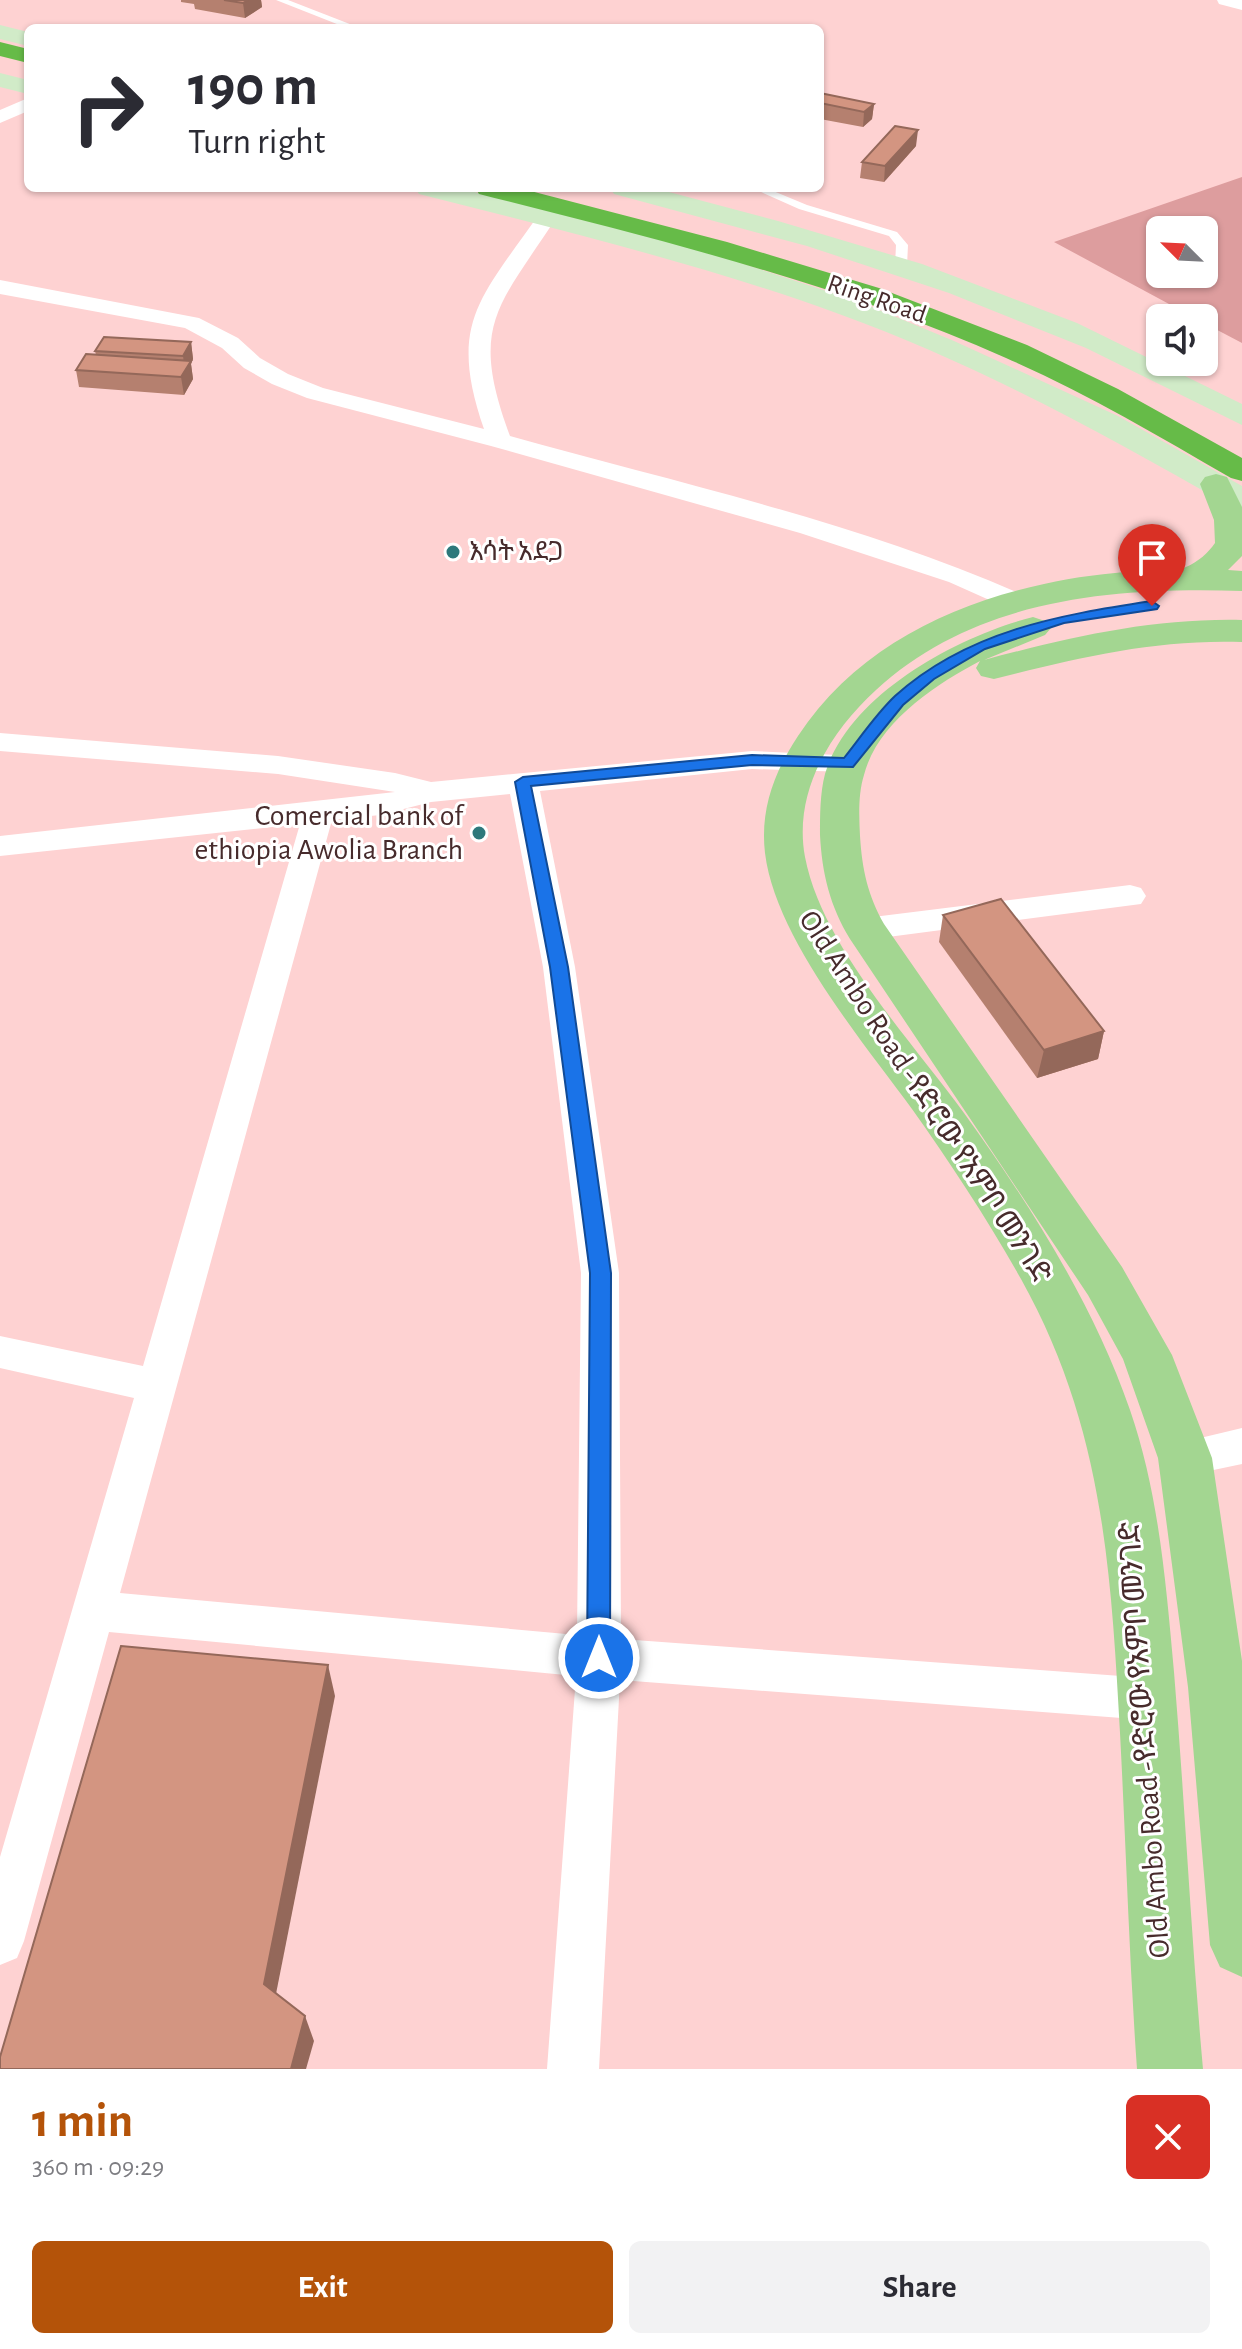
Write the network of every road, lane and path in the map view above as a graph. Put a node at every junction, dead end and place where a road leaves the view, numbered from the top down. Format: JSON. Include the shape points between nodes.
{"nodes":[{"id":1,"x":280,"y":0,"type":"edge"},
{"id":2,"x":1225,"y":0,"type":"edge"},
{"id":3,"x":1242,"y":5,"type":"edge"},
{"id":4,"x":344,"y":24,"type":"edge"},
{"id":5,"x":0,"y":32,"type":"edge"},
{"id":6,"x":24,"y":38,"type":"edge"},
{"id":7,"x":0,"y":49,"type":"edge"},
{"id":8,"x":24,"y":55,"type":"edge"},
{"id":9,"x":0,"y":65,"type":"edge"},
{"id":10,"x":24,"y":71,"type":"edge"},
{"id":11,"x":0,"y":80,"type":"edge"},
{"id":12,"x":24,"y":86,"type":"edge"},
{"id":13,"x":24,"y":106,"type":"edge"},
{"id":14,"x":0,"y":117,"type":"edge"},
{"id":15,"x":444,"y":192,"type":"edge"},
{"id":16,"x":503,"y":192,"type":"edge"},
{"id":17,"x":564,"y":192,"type":"edge"},
{"id":18,"x":638,"y":192,"type":"edge"},
{"id":19,"x":767,"y":192,"type":"edge"},
{"id":20,"x":546,"y":218,"type":"junction"},
{"id":21,"x":901,"y":266,"type":"junction"},
{"id":22,"x":0,"y":287,"type":"edge"},
{"id":23,"x":1242,"y":416,"type":"edge"},
{"id":24,"x":500,"y":441,"type":"junction"},
{"id":25,"x":1242,"y":447,"type":"edge"},
{"id":26,"x":1233,"y":485,"type":"edge"},
{"id":27,"x":1190,"y":579,"type":"junction"},
{"id":28,"x":1242,"y":581,"type":"edge"},
{"id":29,"x":1014,"y":601,"type":"junction"},
{"id":30,"x":1242,"y":608,"type":"edge"},
{"id":31,"x":1242,"y":631,"type":"edge"},
{"id":32,"x":928,"y":676,"type":"junction"},
{"id":33,"x":0,"y":742,"type":"edge"},
{"id":34,"x":799,"y":762,"type":"junction"},
{"id":35,"x":848,"y":763,"type":"junction"},
{"id":36,"x":523,"y":782,"type":"junction"},
{"id":37,"x":431,"y":792,"type":"junction"},
{"id":38,"x":319,"y":812,"type":"junction"},
{"id":39,"x":0,"y":846,"type":"edge"},
{"id":40,"x":1130,"y":896,"type":"dead end"},
{"id":41,"x":865,"y":929,"type":"junction"},
{"id":42,"x":0,"y":1352,"type":"edge"},
{"id":43,"x":157,"y":1386,"type":"junction"},
{"id":44,"x":1242,"y":1446,"type":"edge"},
{"id":45,"x":1185,"y":1458,"type":"junction"},
{"id":46,"x":93,"y":1610,"type":"junction"},
{"id":47,"x":599,"y":1658,"type":"junction"},
{"id":48,"x":1148,"y":1699,"type":"junction"},
{"id":49,"x":0,"y":1941,"type":"edge"},
{"id":50,"x":1242,"y":1945,"type":"edge"},
{"id":51,"x":573,"y":2069,"type":"edge"},
{"id":52,"x":1170,"y":2069,"type":"edge"}],
"edges":[{"from":1,"to":4,"type":"lane"},
{"from":2,"to":3,"type":"street"},
{"from":5,"to":6,"type":"main road"},
{"from":7,"to":8,"type":"highway"},
{"from":9,"to":10,"type":"highway"},
{"from":11,"to":12,"type":"main road"},
{"from":13,"to":14,"type":"street"},
{"from":15,"to":20,"type":"main road"},
{"from":16,"to":26,"type":"highway","name":"Ring Road","via":[[766,262],[917,312],[1087,384]]},
{"from":17,"to":25,"type":"highway","name":"Ring Road","via":[[751,240],[912,292],[1056,351]]},
{"from":18,"to":21,"type":"main road","name":"Ring Road"},
{"from":19,"to":21,"type":"lane","via":[[893,234],[902,245]]},
{"from":20,"to":24,"type":"street","via":[[482,320],[477,354]]},
{"from":20,"to":26,"type":"main road","via":[[694,257],[850,308],[1068,404]]},
{"from":21,"to":23,"type":"main road","name":"Ring Road","via":[[1062,328]]},
{"from":22,"to":24,"type":"street","via":[[191,323],[230,343],[266,371],[315,393]]},
{"from":24,"to":29,"type":"street","via":[[891,553]]},
{"from":26,"to":27,"type":"main road","via":[[1240,533],[1236,555]]},
{"from":27,"to":28,"type":"main road","name":"Old Ambo Road -የድሮው የአምቦ መንገድ"},
{"from":27,"to":29,"type":"main road","name":"Old Ambo Road -የድሮው የአምቦ መንገድ","via":[[1079,588]]},
{"from":29,"to":34,"type":"main road","name":"Old Ambo Road -የድሮው የአምቦ መንገድ","via":[[949,625],[894,656],[857,687]]},
{"from":30,"to":32,"type":"main road","name":"Old Ambo Road -የድሮው የአምቦ መንገድ","via":[[1152,606],[1062,619],[980,646]]},
{"from":31,"to":32,"type":"main road","via":[[1166,630],[1117,636],[991,669]]},
{"from":32,"to":35,"type":"main road","name":"Old Ambo Road -የድሮው የአምቦ መንገድ","via":[[876,725]]},
{"from":33,"to":37,"type":"street","via":[[278,765]]},
{"from":34,"to":35,"type":"street"},
{"from":34,"to":36,"type":"street","via":[[752,760]]},
{"from":34,"to":48,"type":"main road","name":"Old Ambo Road -የድሮው የአምቦ መንገድ","via":[[783,821],[794,888],[813,934],[951,1129],[1033,1259],[1083,1351],[1124,1485]]},
{"from":35,"to":41,"type":"main road","name":"Old Ambo Road -የድሮው የአምቦ መንገድ","via":[[839,832],[847,892]]},
{"from":36,"to":37,"type":"street"},
{"from":36,"to":47,"type":"street","via":[[559,967],[600,1273]]},
{"from":37,"to":38,"type":"street"},
{"from":38,"to":39,"type":"street"},
{"from":38,"to":43,"type":"street"},
{"from":40,"to":41,"type":"street"},
{"from":41,"to":45,"type":"main road","name":"Old Ambo Road -የድሮው የአምቦ መንገድ","via":[[1105,1281],[1147,1355]]},
{"from":42,"to":43,"type":"street"},
{"from":43,"to":46,"type":"street"},
{"from":44,"to":45,"type":"street"},
{"from":45,"to":50,"type":"main road","name":"Old Ambo Road -የድሮው የአምቦ መንገድ","via":[[1217,1687]]},
{"from":46,"to":47,"type":"street"},
{"from":46,"to":49,"type":"street"},
{"from":47,"to":48,"type":"street"},
{"from":47,"to":51,"type":"street"},
{"from":48,"to":52,"type":"main road","name":"Old Ambo Road -የድሮው የአምቦ መንገድ"}]}
